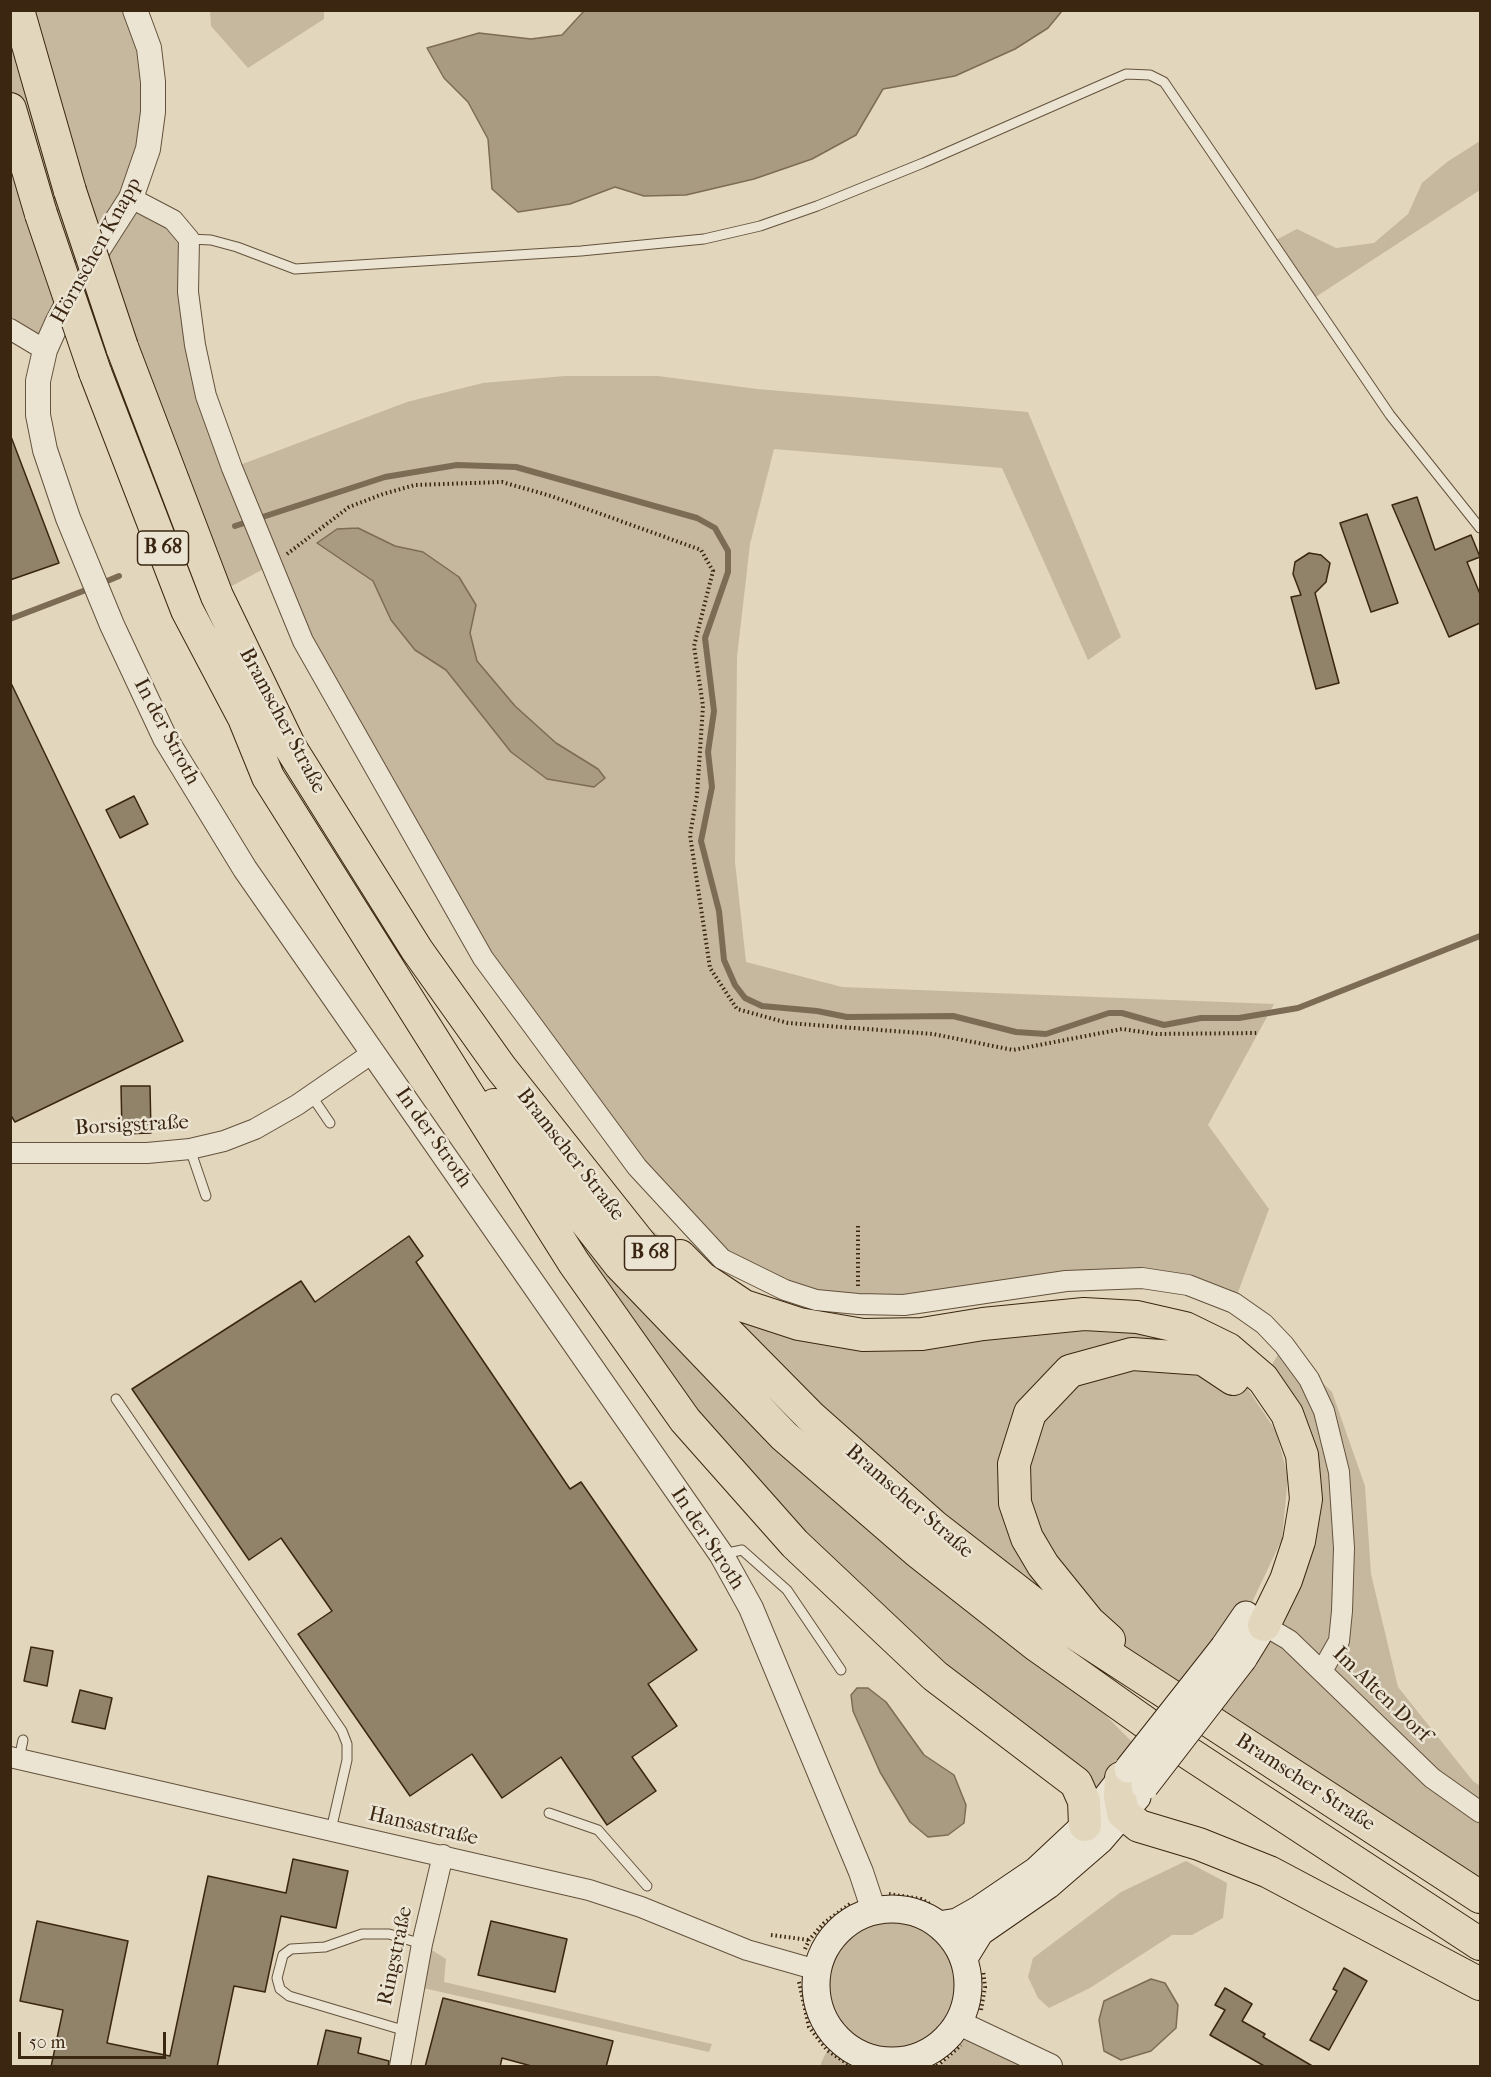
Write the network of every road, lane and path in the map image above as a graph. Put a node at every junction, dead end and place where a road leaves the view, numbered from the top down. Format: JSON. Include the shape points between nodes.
{"nodes":[{"id":1,"x":18,"y":10,"type":"edge"},
{"id":2,"x":135,"y":10,"type":"edge"},
{"id":3,"x":10,"y":109,"type":"edge"},
{"id":4,"x":131,"y":198,"type":"junction"},
{"id":5,"x":189,"y":239,"type":"junction"},
{"id":6,"x":10,"y":329,"type":"edge"},
{"id":7,"x":45,"y":350,"type":"junction"},
{"id":8,"x":1480,"y":528,"type":"edge"},
{"id":9,"x":272,"y":565,"type":"junction"},
{"id":10,"x":386,"y":968,"type":"junction"},
{"id":11,"x":1258,"y":1033,"type":"dead end"},
{"id":12,"x":374,"y":1053,"type":"junction"},
{"id":13,"x":311,"y":1095,"type":"junction"},
{"id":14,"x":330,"y":1123,"type":"dead end"},
{"id":15,"x":190,"y":1149,"type":"junction"},
{"id":16,"x":10,"y":1153,"type":"edge"},
{"id":17,"x":601,"y":1195,"type":"junction"},
{"id":18,"x":206,"y":1196,"type":"dead end"},
{"id":19,"x":858,"y":1225,"type":"dead end"},
{"id":20,"x":858,"y":1304,"type":"junction"},
{"id":21,"x":116,"y":1399,"type":"dead end"},
{"id":22,"x":721,"y":1554,"type":"junction"},
{"id":23,"x":1255,"y":1620,"type":"junction"},
{"id":24,"x":841,"y":1670,"type":"dead end"},
{"id":25,"x":1322,"y":1671,"type":"junction"},
{"id":26,"x":1170,"y":1695,"type":"junction"},
{"id":27,"x":18,"y":1752,"type":"edge"},
{"id":28,"x":1132,"y":1778,"type":"junction"},
{"id":29,"x":1480,"y":1812,"type":"edge"},
{"id":30,"x":549,"y":1813,"type":"dead end"},
{"id":31,"x":1123,"y":1813,"type":"junction"},
{"id":32,"x":1085,"y":1825,"type":"junction"},
{"id":33,"x":331,"y":1830,"type":"junction"},
{"id":34,"x":443,"y":1855,"type":"junction"},
{"id":35,"x":647,"y":1886,"type":"dead end"},
{"id":36,"x":1480,"y":1897,"type":"edge"},
{"id":37,"x":872,"y":1904,"type":"junction"},
{"id":38,"x":958,"y":1937,"type":"junction"},
{"id":39,"x":422,"y":1944,"type":"junction"},
{"id":40,"x":1480,"y":1944,"type":"edge"},
{"id":41,"x":808,"y":1967,"type":"junction"},
{"id":42,"x":1480,"y":1984,"type":"edge"},
{"id":43,"x":966,"y":2026,"type":"junction"},
{"id":44,"x":406,"y":2031,"type":"junction"},
{"id":45,"x":854,"y":2062,"type":"edge"},
{"id":46,"x":400,"y":2067,"type":"edge"},
{"id":47,"x":937,"y":2067,"type":"edge"},
{"id":48,"x":1050,"y":2067,"type":"edge"}],
"edges":[{"from":1,"to":17,"type":"highway","name":"Bramscher Straße","number":"B 68","bridge":true,"via":[[70,191],[122,347],[217,596],[290,747],[417,950],[501,1068]]},
{"from":2,"to":4,"type":"street","name":"Hörnschen Knapp","via":[[149,48],[153,112],[148,149]]},
{"from":3,"to":10,"type":"highway","number":"B 68","bridge":true,"via":[[95,372],[187,610],[244,718],[268,777]]},
{"from":4,"to":5,"type":"street","via":[[173,220]]},
{"from":4,"to":7,"type":"street","name":"Hörnschen Knapp","via":[[85,270]]},
{"from":5,"to":8,"type":"lane","via":[[237,247],[295,270],[705,239],[760,226],[817,206],[1126,74],[1150,75],[1164,82],[1387,410]]},
{"from":5,"to":9,"type":"street","via":[[188,292],[206,396]]},
{"from":6,"to":7,"type":"street"},
{"from":7,"to":12,"type":"street","name":"In der Stroth","via":[[38,381],[38,415],[45,450],[95,586],[165,738],[245,869]]},
{"from":9,"to":11,"type":"path","via":[[349,507],[415,485],[502,482],[701,550],[713,571],[694,646],[703,706],[690,835],[710,968],[737,1009],[788,1023],[933,1034],[1013,1050],[1122,1029],[1156,1034]]},
{"from":9,"to":20,"type":"street","via":[[303,641],[483,958],[637,1167],[722,1259],[785,1290],[816,1300]]},
{"from":10,"to":32,"type":"highway","via":[[574,1263],[686,1420],[795,1544],[935,1676],[1076,1783],[1084,1802]]},
{"from":10,"to":40,"type":"highway","number":"B 68","via":[[620,1265],[784,1436],[918,1552],[1036,1645],[1221,1776]]},
{"from":12,"to":13,"type":"street","name":"Borsigstraße"},
{"from":12,"to":22,"type":"street","name":"In der Stroth"},
{"from":13,"to":14,"type":"lane"},
{"from":13,"to":15,"type":"street","name":"Borsigstraße","via":[[255,1129]]},
{"from":15,"to":16,"type":"street","name":"Borsigstraße","via":[[147,1153]]},
{"from":15,"to":18,"type":"lane"},
{"from":17,"to":23,"type":"highway","via":[[657,1234],[702,1278],[736,1301],[799,1324],[863,1335],[922,1334],[1084,1314],[1127,1316],[1185,1328],[1228,1349],[1263,1379],[1287,1414],[1302,1455],[1306,1499],[1299,1541],[1286,1580]]},
{"from":17,"to":26,"type":"highway","name":"Bramscher Straße","number":"B 68","via":[[643,1247],[811,1417],[934,1527],[1056,1621]]},
{"from":19,"to":20,"type":"path"},
{"from":20,"to":25,"type":"street","via":[[904,1305],[1066,1281],[1142,1278],[1188,1285],[1234,1303],[1264,1324],[1309,1379],[1324,1411],[1339,1472],[1344,1548],[1342,1611],[1339,1641]]},
{"from":21,"to":33,"type":"lane","via":[[342,1731],[347,1760]]},
{"from":22,"to":24,"type":"lane","via":[[742,1550],[787,1590]]},
{"from":22,"to":37,"type":"street","name":"In der Stroth","via":[[751,1608]]},
{"from":23,"to":25,"type":"street","name":"Im Alten Dorf","via":[[1289,1640]]},
{"from":23,"to":26,"type":"highway","via":[[1282,1539],[1288,1477],[1276,1431],[1246,1388],[1203,1359],[1131,1354],[1070,1371],[1030,1413],[1014,1464],[1015,1503],[1027,1538],[1043,1565],[1089,1622]]},
{"from":23,"to":28,"type":"main road","bridge":true},
{"from":25,"to":29,"type":"street","name":"Im Alten Dorf","via":[[1432,1778]]},
{"from":26,"to":36,"type":"highway","name":"Bramscher Straße","number":"B 68"},
{"from":27,"to":33,"type":"street","name":"Hansastraße"},
{"from":28,"to":31,"type":"highway","via":[[1120,1797]]},
{"from":28,"to":32,"type":"main road"},
{"from":30,"to":35,"type":"lane","via":[[597,1830]]},
{"from":31,"to":38,"type":"main road","via":[[1100,1840],[1048,1885],[980,1932]]},
{"from":31,"to":42,"type":"highway","via":[[1139,1826],[1199,1844],[1269,1872]]},
{"from":32,"to":38,"type":"main road"},
{"from":33,"to":34,"type":"street","name":"Hansastraße"},
{"from":34,"to":39,"type":"street","name":"Ringstraße"},
{"from":34,"to":41,"type":"street","name":"Hansastraße","via":[[589,1890],[641,1906],[747,1950]]},
{"from":37,"to":38,"type":"main road","via":[[928,1917]]},
{"from":37,"to":38,"type":"path","via":[[894,1893],[921,1899],[945,1912]]},
{"from":37,"to":41,"type":"main road","via":[[839,1930]]},
{"from":37,"to":41,"type":"path","via":[[843,1908],[824,1923],[809,1940]]},
{"from":38,"to":43,"type":"main road","via":[[969,1977]]},
{"from":38,"to":43,"type":"path","via":[[981,1956],[985,1987],[982,2008]]},
{"from":39,"to":44,"type":"street","name":"Ringstraße"},
{"from":39,"to":44,"type":"lane","via":[[389,1934],[362,1934],[325,1947],[291,1949],[283,1955],[277,1978],[280,1989],[289,1996]]},
{"from":41,"to":45,"type":"main road","via":[[821,2014]]},
{"from":41,"to":45,"type":"path","via":[[801,1998],[809,2027],[827,2050]]},
{"from":43,"to":45,"type":"main road","via":[[920,2057],[896,2062]]},
{"from":43,"to":47,"type":"path","via":[[951,2056]]},
{"from":43,"to":48,"type":"street"},
{"from":44,"to":46,"type":"street","name":"Ringstraße"}]}
